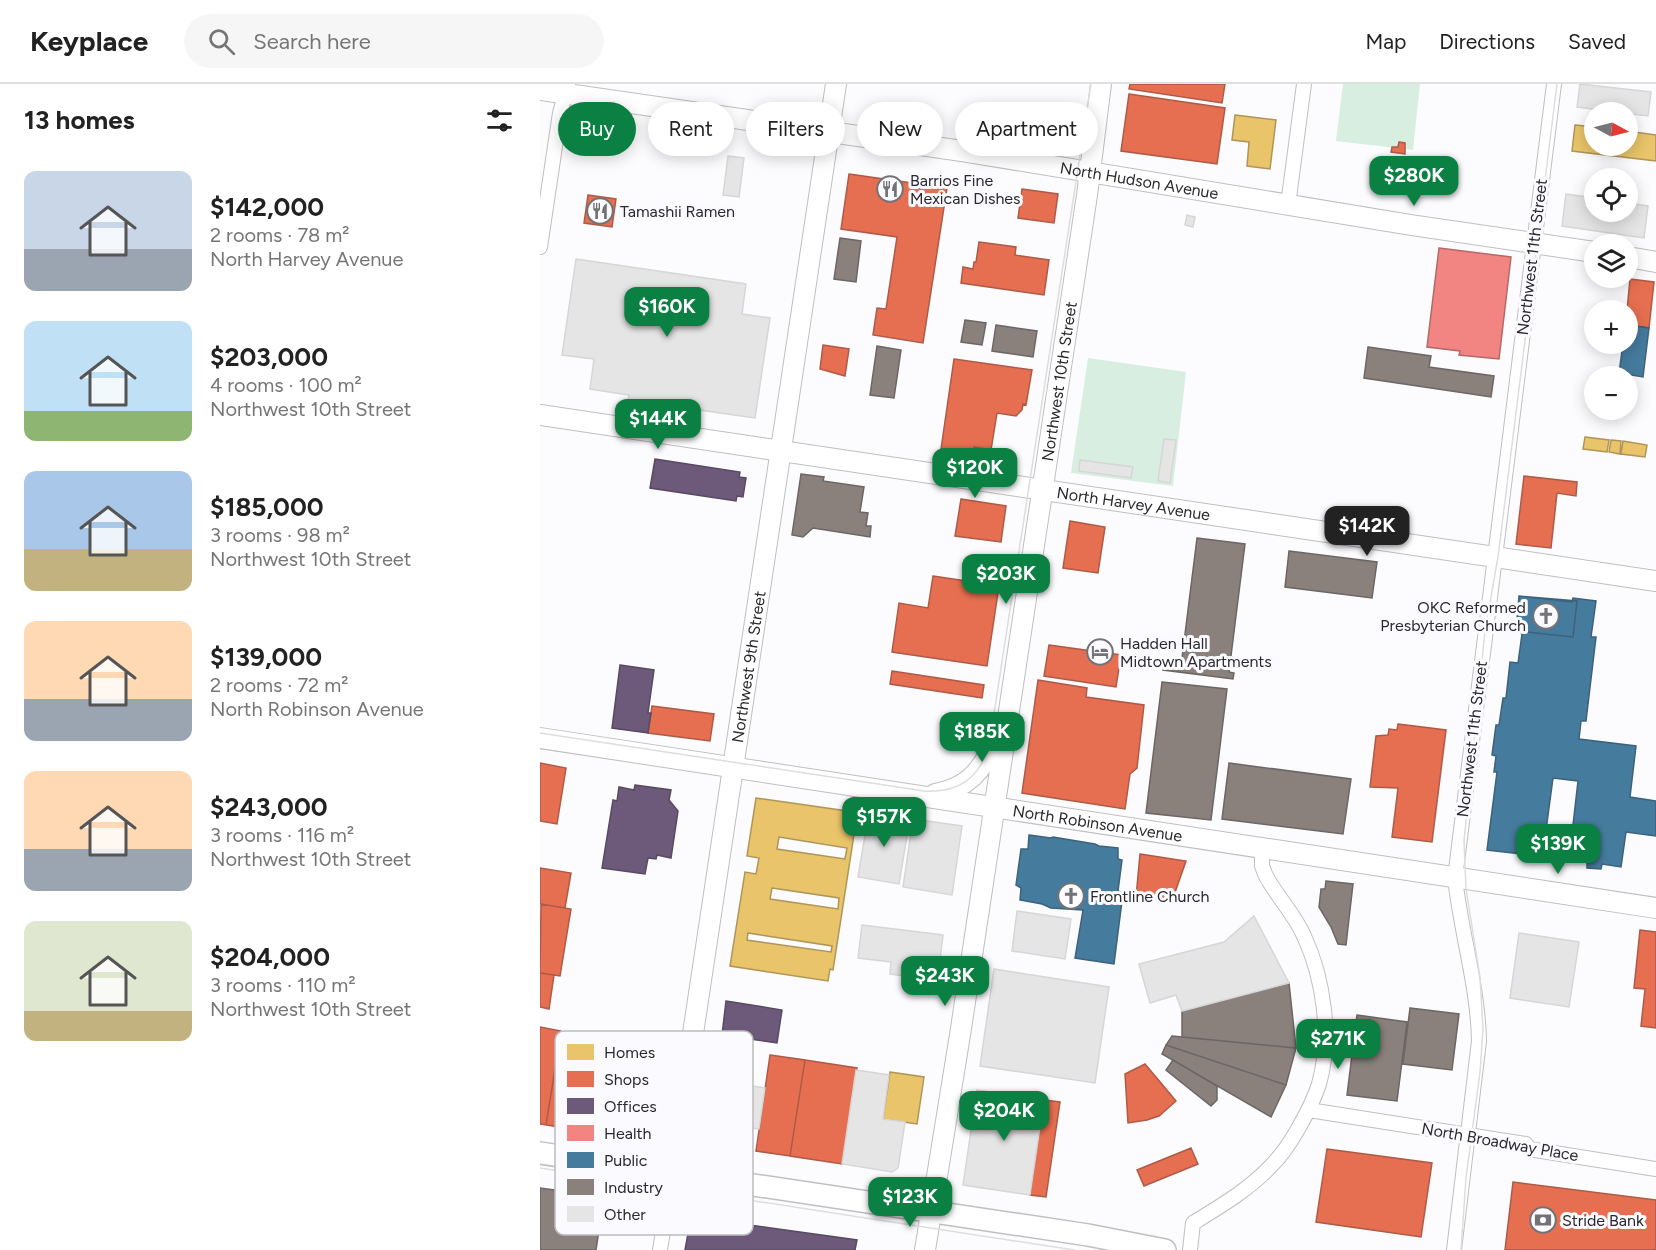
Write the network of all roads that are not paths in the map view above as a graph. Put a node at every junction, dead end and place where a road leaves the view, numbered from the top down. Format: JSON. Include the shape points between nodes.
{"nodes":[{"id":1,"x":836,"y":84,"type":"edge"},
{"id":2,"x":1101,"y":84,"type":"edge"},
{"id":3,"x":1304,"y":84,"type":"edge"},
{"id":4,"x":1554,"y":84,"type":"edge"},
{"id":5,"x":567,"y":88,"type":"edge"},
{"id":6,"x":540,"y":90,"type":"edge"},
{"id":7,"x":833,"y":102,"type":"edge"},
{"id":8,"x":746,"y":117,"type":"edge"},
{"id":9,"x":845,"y":134,"type":"edge"},
{"id":10,"x":825,"y":156,"type":"edge"},
{"id":11,"x":1090,"y":174,"type":"junction"},
{"id":12,"x":1288,"y":205,"type":"junction"},
{"id":13,"x":1534,"y":243,"type":"junction"},
{"id":14,"x":540,"y":247,"type":"edge"},
{"id":15,"x":1584,"y":250,"type":"edge"},
{"id":16,"x":1638,"y":259,"type":"edge"},
{"id":17,"x":1656,"y":262,"type":"edge"},
{"id":18,"x":540,"y":415,"type":"edge"},
{"id":19,"x":781,"y":451,"type":"junction"},
{"id":20,"x":1042,"y":490,"type":"junction"},
{"id":21,"x":1494,"y":556,"type":"junction"},
{"id":22,"x":1656,"y":581,"type":"edge"},
{"id":23,"x":1007,"y":724,"type":"junction"},
{"id":24,"x":540,"y":738,"type":"edge"},
{"id":25,"x":733,"y":768,"type":"junction"},
{"id":26,"x":922,"y":796,"type":"junction"},
{"id":27,"x":993,"y":807,"type":"junction"},
{"id":28,"x":1262,"y":848,"type":"junction"},
{"id":29,"x":1455,"y":878,"type":"junction"},
{"id":30,"x":1656,"y":908,"type":"edge"},
{"id":31,"x":693,"y":1031,"type":"edge"},
{"id":32,"x":1309,"y":1110,"type":"junction"},
{"id":33,"x":1468,"y":1135,"type":"junction"},
{"id":34,"x":540,"y":1153,"type":"edge"},
{"id":35,"x":555,"y":1155,"type":"edge"},
{"id":36,"x":1656,"y":1169,"type":"edge"},
{"id":37,"x":753,"y":1186,"type":"edge"},
{"id":38,"x":931,"y":1213,"type":"junction"},
{"id":39,"x":662,"y":1235,"type":"edge"},
{"id":40,"x":660,"y":1250,"type":"edge"},
{"id":41,"x":926,"y":1250,"type":"edge"},
{"id":42,"x":1165,"y":1250,"type":"edge"},
{"id":43,"x":1190,"y":1250,"type":"edge"},
{"id":44,"x":1454,"y":1250,"type":"edge"}],
"edges":[{"from":1,"to":7,"type":"street","name":"Northwest 9th Street"},
{"from":2,"to":11,"type":"street","name":"Northwest 10th Street"},
{"from":3,"to":12,"type":"street"},
{"from":4,"to":13,"type":"street","name":"Northwest 11th Street"},
{"from":5,"to":6,"type":"street","name":"North Hudson Avenue"},
{"from":5,"to":8,"type":"street","name":"North Hudson Avenue"},
{"from":5,"to":14,"type":"street"},
{"from":9,"to":11,"type":"street","name":"North Hudson Avenue"},
{"from":10,"to":19,"type":"street","name":"Northwest 9th Street"},
{"from":11,"to":12,"type":"street","name":"North Hudson Avenue"},
{"from":11,"to":20,"type":"street","name":"Northwest 10th Street"},
{"from":12,"to":13,"type":"street","name":"North Hudson Avenue"},
{"from":13,"to":15,"type":"street","name":"North Hudson Avenue"},
{"from":13,"to":21,"type":"street","name":"Northwest 11th Street"},
{"from":16,"to":17,"type":"street"},
{"from":18,"to":19,"type":"street","name":"North Harvey Avenue"},
{"from":19,"to":20,"type":"street","name":"North Harvey Avenue"},
{"from":19,"to":25,"type":"street","name":"Northwest 9th Street"},
{"from":20,"to":21,"type":"street","name":"North Harvey Avenue"},
{"from":20,"to":23,"type":"street","name":"Northwest 10th Street"},
{"from":21,"to":22,"type":"street","name":"North Harvey Avenue"},
{"from":21,"to":29,"type":"street","name":"Northwest 11th Street"},
{"from":23,"to":26,"type":"street","via":[[969,782],[948,792]]},
{"from":23,"to":27,"type":"street","name":"Northwest 10th Street"},
{"from":24,"to":25,"type":"street","name":"North Robinson Avenue"},
{"from":25,"to":26,"type":"street","name":"North Robinson Avenue"},
{"from":25,"to":31,"type":"street","name":"Northwest 9th Street"},
{"from":26,"to":27,"type":"street","name":"North Robinson Avenue"},
{"from":27,"to":28,"type":"street","name":"North Robinson Avenue"},
{"from":27,"to":38,"type":"street","name":"Northwest 10th Street"},
{"from":28,"to":29,"type":"street","name":"North Robinson Avenue"},
{"from":28,"to":32,"type":"street","via":[[1264,874],[1305,937],[1322,998],[1323,1065]]},
{"from":29,"to":30,"type":"street","name":"North Robinson Avenue"},
{"from":29,"to":33,"type":"street","name":"Northwest 11th Street","via":[[1479,1013]]},
{"from":32,"to":33,"type":"street","name":"North Broadway Place"},
{"from":32,"to":43,"type":"street","via":[[1271,1166],[1239,1194],[1193,1223]]},
{"from":33,"to":36,"type":"street","name":"North Broadway Place"},
{"from":33,"to":44,"type":"street","name":"Northwest 11th Street"},
{"from":34,"to":35,"type":"main road"},
{"from":37,"to":38,"type":"main road"},
{"from":38,"to":41,"type":"street","name":"Northwest 10th Street"},
{"from":38,"to":42,"type":"main road"},
{"from":39,"to":40,"type":"street","name":"Northwest 9th Street"}]}
